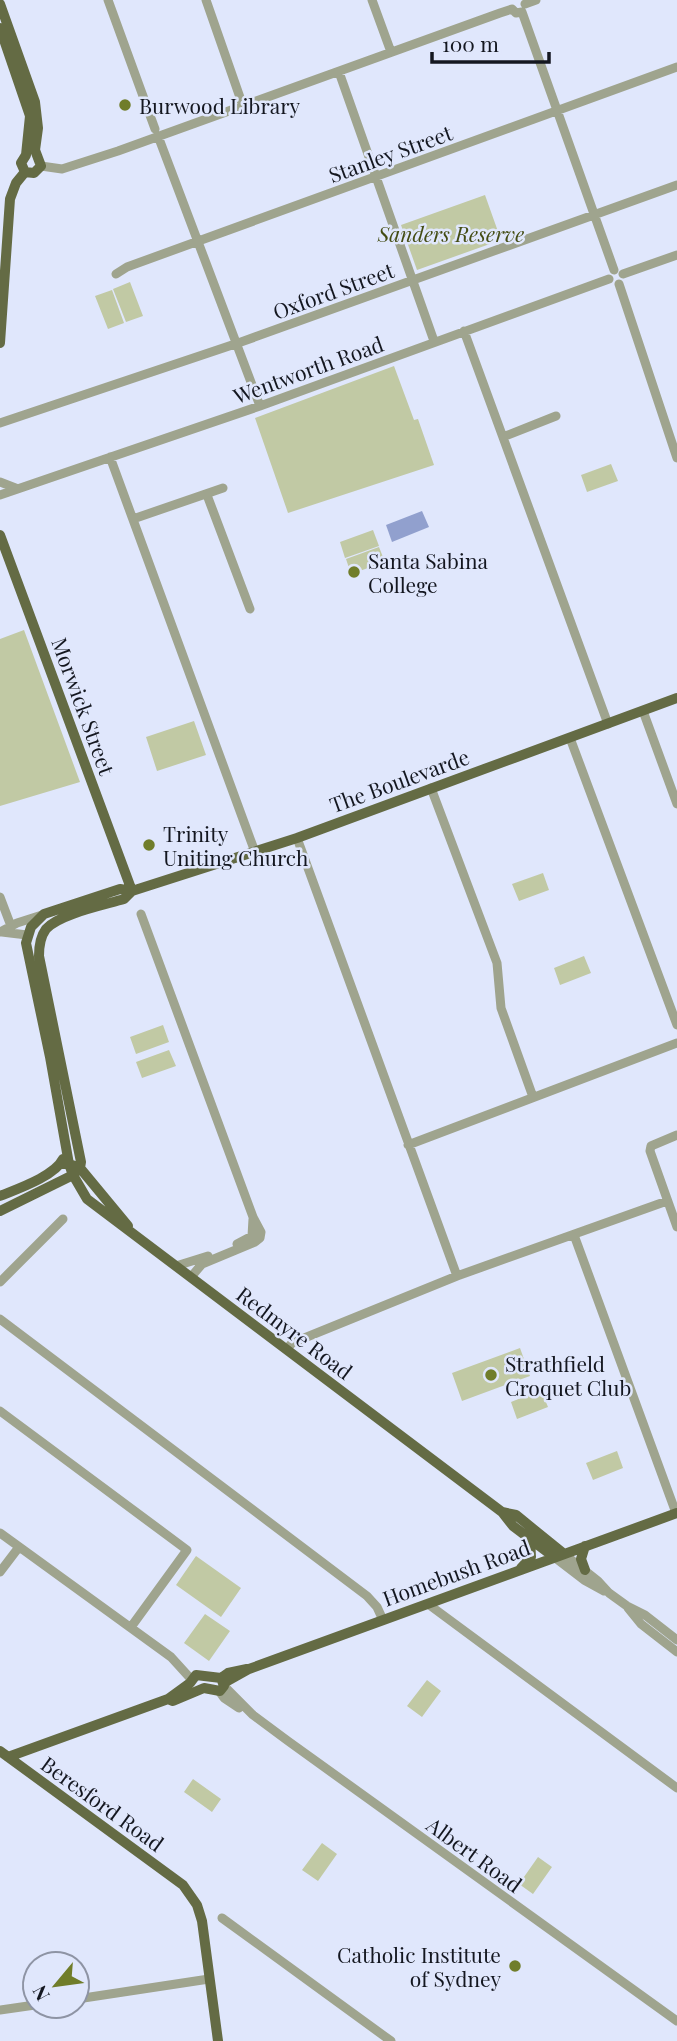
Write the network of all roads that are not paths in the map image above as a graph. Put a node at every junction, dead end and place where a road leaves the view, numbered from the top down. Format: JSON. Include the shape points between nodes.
{"nodes":[{"id":1,"x":108,"y":0,"type":"edge"},
{"id":2,"x":206,"y":0,"type":"edge"},
{"id":3,"x":372,"y":0,"type":"edge"},
{"id":4,"x":536,"y":0,"type":"edge"},
{"id":5,"x":0,"y":4,"type":"edge"},
{"id":6,"x":513,"y":4,"type":"edge"},
{"id":7,"x":523,"y":5,"type":"edge"},
{"id":8,"x":0,"y":28,"type":"edge"},
{"id":9,"x":391,"y":52,"type":"junction"},
{"id":10,"x":677,"y":67,"type":"edge"},
{"id":11,"x":339,"y":72,"type":"junction"},
{"id":12,"x":243,"y":106,"type":"junction"},
{"id":13,"x":557,"y":111,"type":"junction"},
{"id":14,"x":157,"y":133,"type":"junction"},
{"id":15,"x":34,"y":159,"type":"junction"},
{"id":16,"x":25,"y":172,"type":"junction"},
{"id":17,"x":376,"y":176,"type":"junction"},
{"id":18,"x":677,"y":184,"type":"edge"},
{"id":19,"x":593,"y":215,"type":"junction"},
{"id":20,"x":198,"y":241,"type":"junction"},
{"id":21,"x":677,"y":255,"type":"edge"},
{"id":22,"x":116,"y":274,"type":"dead end"},
{"id":23,"x":615,"y":274,"type":"junction"},
{"id":24,"x":413,"y":279,"type":"junction"},
{"id":25,"x":464,"y":331,"type":"junction"},
{"id":26,"x":435,"y":341,"type":"junction"},
{"id":27,"x":0,"y":343,"type":"edge"},
{"id":28,"x":237,"y":344,"type":"junction"},
{"id":29,"x":260,"y":406,"type":"junction"},
{"id":30,"x":556,"y":416,"type":"dead end"},
{"id":31,"x":0,"y":424,"type":"edge"},
{"id":32,"x":503,"y":437,"type":"junction"},
{"id":33,"x":110,"y":457,"type":"junction"},
{"id":34,"x":677,"y":458,"type":"edge"},
{"id":35,"x":0,"y":482,"type":"edge"},
{"id":36,"x":223,"y":488,"type":"dead end"},
{"id":37,"x":18,"y":489,"type":"junction"},
{"id":38,"x":0,"y":495,"type":"edge"},
{"id":39,"x":208,"y":495,"type":"junction"},
{"id":40,"x":133,"y":519,"type":"junction"},
{"id":41,"x":0,"y":535,"type":"edge"},
{"id":42,"x":250,"y":608,"type":"dead end"},
{"id":43,"x":677,"y":698,"type":"edge"},
{"id":44,"x":643,"y":711,"type":"junction"},
{"id":45,"x":608,"y":724,"type":"junction"},
{"id":46,"x":570,"y":738,"type":"junction"},
{"id":47,"x":431,"y":788,"type":"junction"},
{"id":48,"x":677,"y":804,"type":"edge"},
{"id":49,"x":297,"y":838,"type":"junction"},
{"id":50,"x":255,"y":852,"type":"junction"},
{"id":51,"x":132,"y":891,"type":"junction"},
{"id":52,"x":0,"y":897,"type":"edge"},
{"id":53,"x":44,"y":914,"type":"junction"},
{"id":54,"x":141,"y":914,"type":"dead end"},
{"id":55,"x":65,"y":918,"type":"junction"},
{"id":56,"x":11,"y":926,"type":"junction"},
{"id":57,"x":1,"y":932,"type":"edge"},
{"id":58,"x":27,"y":935,"type":"junction"},
{"id":59,"x":677,"y":1026,"type":"edge"},
{"id":60,"x":677,"y":1043,"type":"edge"},
{"id":61,"x":533,"y":1097,"type":"junction"},
{"id":62,"x":677,"y":1135,"type":"edge"},
{"id":63,"x":408,"y":1145,"type":"junction"},
{"id":64,"x":80,"y":1155,"type":"junction"},
{"id":65,"x":71,"y":1168,"type":"junction"},
{"id":66,"x":89,"y":1178,"type":"junction"},
{"id":67,"x":0,"y":1196,"type":"edge"},
{"id":68,"x":667,"y":1200,"type":"junction"},
{"id":69,"x":0,"y":1211,"type":"edge"},
{"id":70,"x":253,"y":1217,"type":"junction"},
{"id":71,"x":63,"y":1219,"type":"dead end"},
{"id":72,"x":677,"y":1227,"type":"edge"},
{"id":73,"x":136,"y":1235,"type":"junction"},
{"id":74,"x":574,"y":1235,"type":"junction"},
{"id":75,"x":184,"y":1272,"type":"junction"},
{"id":76,"x":457,"y":1276,"type":"junction"},
{"id":77,"x":0,"y":1282,"type":"edge"},
{"id":78,"x":0,"y":1319,"type":"edge"},
{"id":79,"x":287,"y":1349,"type":"junction"},
{"id":80,"x":0,"y":1411,"type":"edge"},
{"id":81,"x":502,"y":1512,"type":"junction"},
{"id":82,"x":677,"y":1513,"type":"edge"},
{"id":83,"x":0,"y":1533,"type":"edge"},
{"id":84,"x":530,"y":1539,"type":"junction"},
{"id":85,"x":586,"y":1546,"type":"junction"},
{"id":86,"x":19,"y":1547,"type":"junction"},
{"id":87,"x":559,"y":1556,"type":"junction"},
{"id":88,"x":519,"y":1570,"type":"junction"},
{"id":89,"x":585,"y":1570,"type":"junction"},
{"id":90,"x":0,"y":1573,"type":"edge"},
{"id":91,"x":609,"y":1593,"type":"junction"},
{"id":92,"x":428,"y":1604,"type":"junction"},
{"id":93,"x":627,"y":1606,"type":"junction"},
{"id":94,"x":383,"y":1620,"type":"junction"},
{"id":95,"x":131,"y":1627,"type":"junction"},
{"id":96,"x":677,"y":1640,"type":"edge"},
{"id":97,"x":677,"y":1652,"type":"edge"},
{"id":98,"x":194,"y":1682,"type":"junction"},
{"id":99,"x":222,"y":1685,"type":"junction"},
{"id":100,"x":3,"y":1756,"type":"edge"},
{"id":101,"x":677,"y":1788,"type":"edge"},
{"id":102,"x":222,"y":1918,"type":"dead end"},
{"id":103,"x":209,"y":1979,"type":"junction"},
{"id":104,"x":91,"y":1996,"type":"edge"},
{"id":105,"x":21,"y":2007,"type":"edge"},
{"id":106,"x":0,"y":2010,"type":"edge"},
{"id":107,"x":677,"y":2021,"type":"edge"},
{"id":108,"x":218,"y":2041,"type":"edge"},
{"id":109,"x":391,"y":2041,"type":"edge"}],
"edges":[{"from":1,"to":14,"type":"street"},
{"from":2,"to":12,"type":"street"},
{"from":3,"to":9,"type":"street"},
{"from":4,"to":7,"type":"street"},
{"from":5,"to":15,"type":"main road","via":[[38,114]]},
{"from":6,"to":7,"type":"street","via":[[516,13]]},
{"from":6,"to":9,"type":"street"},
{"from":7,"to":13,"type":"street"},
{"from":8,"to":15,"type":"main road","via":[[28,105]]},
{"from":9,"to":11,"type":"street"},
{"from":10,"to":13,"type":"street","name":"Stanley Street"},
{"from":11,"to":12,"type":"street"},
{"from":11,"to":17,"type":"street"},
{"from":12,"to":14,"type":"street"},
{"from":13,"to":17,"type":"street","name":"Stanley Street"},
{"from":13,"to":19,"type":"street"},
{"from":14,"to":15,"type":"street","via":[[62,169]]},
{"from":14,"to":20,"type":"street"},
{"from":15,"to":16,"type":"main road","via":[[34,173]]},
{"from":15,"to":16,"type":"main road","via":[[21,163]]},
{"from":16,"to":27,"type":"main road","via":[[10,199]]},
{"from":17,"to":20,"type":"street","name":"Stanley Street"},
{"from":17,"to":24,"type":"street"},
{"from":18,"to":19,"type":"street","name":"Oxford Street"},
{"from":19,"to":23,"type":"street"},
{"from":19,"to":24,"type":"street","name":"Oxford Street"},
{"from":20,"to":22,"type":"street","name":"Stanley Street"},
{"from":20,"to":28,"type":"street"},
{"from":21,"to":23,"type":"street","name":"Wentworth Road"},
{"from":23,"to":25,"type":"street","name":"Wentworth Road"},
{"from":23,"to":34,"type":"street","via":[[623,279],[619,284]]},
{"from":24,"to":26,"type":"street"},
{"from":24,"to":28,"type":"street","name":"Oxford Street"},
{"from":25,"to":26,"type":"street","name":"Wentworth Road"},
{"from":25,"to":32,"type":"street"},
{"from":26,"to":29,"type":"street","name":"Wentworth Road"},
{"from":28,"to":29,"type":"street"},
{"from":28,"to":31,"type":"street","name":"Oxford Street"},
{"from":29,"to":33,"type":"street","name":"Wentworth Road"},
{"from":30,"to":32,"type":"street"},
{"from":32,"to":45,"type":"street"},
{"from":33,"to":37,"type":"street","name":"Wentworth Road"},
{"from":33,"to":40,"type":"street"},
{"from":35,"to":37,"type":"street"},
{"from":36,"to":39,"type":"street"},
{"from":37,"to":38,"type":"street","name":"Wentworth Road"},
{"from":39,"to":40,"type":"street"},
{"from":39,"to":42,"type":"street"},
{"from":40,"to":50,"type":"street"},
{"from":41,"to":51,"type":"main road","name":"Morwick Street"},
{"from":43,"to":44,"type":"main road","name":"The Boulevarde"},
{"from":44,"to":45,"type":"main road","name":"The Boulevarde"},
{"from":44,"to":48,"type":"street"},
{"from":45,"to":46,"type":"main road","name":"The Boulevarde"},
{"from":46,"to":47,"type":"main road","name":"The Boulevarde"},
{"from":46,"to":59,"type":"street"},
{"from":47,"to":49,"type":"main road","name":"The Boulevarde"},
{"from":47,"to":61,"type":"street","via":[[496,963],[501,1008]]},
{"from":49,"to":50,"type":"main road","name":"The Boulevarde"},
{"from":49,"to":63,"type":"street"},
{"from":50,"to":51,"type":"main road","name":"The Boulevarde"},
{"from":51,"to":53,"type":"main road","name":"The Boulevarde","via":[[120,889]]},
{"from":51,"to":55,"type":"main road","name":"The Boulevarde","via":[[124,899]]},
{"from":52,"to":56,"type":"street"},
{"from":53,"to":56,"type":"street","name":"The Boulevarde"},
{"from":53,"to":58,"type":"main road"},
{"from":54,"to":70,"type":"street"},
{"from":55,"to":58,"type":"main road","via":[[54,919],[36,934]]},
{"from":55,"to":64,"type":"main road","name":"The Boulevarde","via":[[45,930],[38,956]]},
{"from":56,"to":57,"type":"street","name":"The Boulevarde"},
{"from":57,"to":58,"type":"street","name":"The Boulevarde"},
{"from":58,"to":65,"type":"main road"},
{"from":60,"to":61,"type":"street"},
{"from":61,"to":63,"type":"street"},
{"from":62,"to":68,"type":"street","via":[[655,1143],[650,1151]]},
{"from":63,"to":76,"type":"street"},
{"from":64,"to":65,"type":"main road"},
{"from":64,"to":66,"type":"main road"},
{"from":65,"to":66,"type":"main road"},
{"from":65,"to":67,"type":"main road"},
{"from":65,"to":69,"type":"main road"},
{"from":65,"to":73,"type":"main road","name":"Redmyre Road","via":[[87,1199]]},
{"from":66,"to":73,"type":"main road"},
{"from":68,"to":72,"type":"street"},
{"from":68,"to":74,"type":"street"},
{"from":70,"to":75,"type":"street","via":[[250,1238],[196,1261]]},
{"from":70,"to":75,"type":"street","via":[[261,1231],[258,1240]]},
{"from":71,"to":77,"type":"street"},
{"from":73,"to":75,"type":"main road","name":"Redmyre Road"},
{"from":74,"to":76,"type":"street"},
{"from":74,"to":82,"type":"street"},
{"from":75,"to":79,"type":"main road","name":"Redmyre Road"},
{"from":76,"to":79,"type":"street","via":[[292,1343]]},
{"from":78,"to":94,"type":"street","via":[[368,1596]]},
{"from":79,"to":81,"type":"main road","name":"Redmyre Road"},
{"from":80,"to":95,"type":"street","via":[[187,1550]]},
{"from":81,"to":84,"type":"main road","name":"Redmyre Road"},
{"from":81,"to":87,"type":"main road","name":"Redmyre Road","via":[[516,1515]]},
{"from":82,"to":85,"type":"main road","name":"Homebush Road"},
{"from":83,"to":86,"type":"street"},
{"from":84,"to":87,"type":"main road","name":"Redmyre Road"},
{"from":84,"to":88,"type":"main road","via":[[531,1557]]},
{"from":85,"to":87,"type":"main road","name":"Homebush Road"},
{"from":85,"to":89,"type":"main road","via":[[581,1559]]},
{"from":86,"to":90,"type":"street"},
{"from":86,"to":95,"type":"street"},
{"from":87,"to":88,"type":"main road","name":"Homebush Road"},
{"from":87,"to":89,"type":"street","name":"Redmyre Road"},
{"from":87,"to":91,"type":"street","name":"Redmyre Road","via":[[584,1580]]},
{"from":88,"to":92,"type":"main road","name":"Homebush Road"},
{"from":89,"to":91,"type":"street","name":"Redmyre Road"},
{"from":91,"to":93,"type":"street","name":"Redmyre Road"},
{"from":92,"to":94,"type":"main road","name":"Homebush Road"},
{"from":92,"to":101,"type":"street"},
{"from":93,"to":96,"type":"street","name":"Redmyre Road"},
{"from":93,"to":97,"type":"street","name":"Redmyre Road","via":[[641,1624]]},
{"from":94,"to":99,"type":"main road","name":"Homebush Road","via":[[234,1671]]},
{"from":95,"to":98,"type":"street","via":[[176,1657]]},
{"from":98,"to":99,"type":"main road","name":"Homebush Road"},
{"from":98,"to":100,"type":"main road","name":"Homebush Road","via":[[173,1701]]},
{"from":99,"to":107,"type":"street","name":"Albert Road","via":[[224,1698]]},
{"from":100,"to":103,"type":"main road","name":"Beresford Road","via":[[183,1885],[202,1921]]},
{"from":102,"to":109,"type":"street"},
{"from":103,"to":104,"type":"street"},
{"from":103,"to":108,"type":"main road"},
{"from":105,"to":106,"type":"street"}]}
